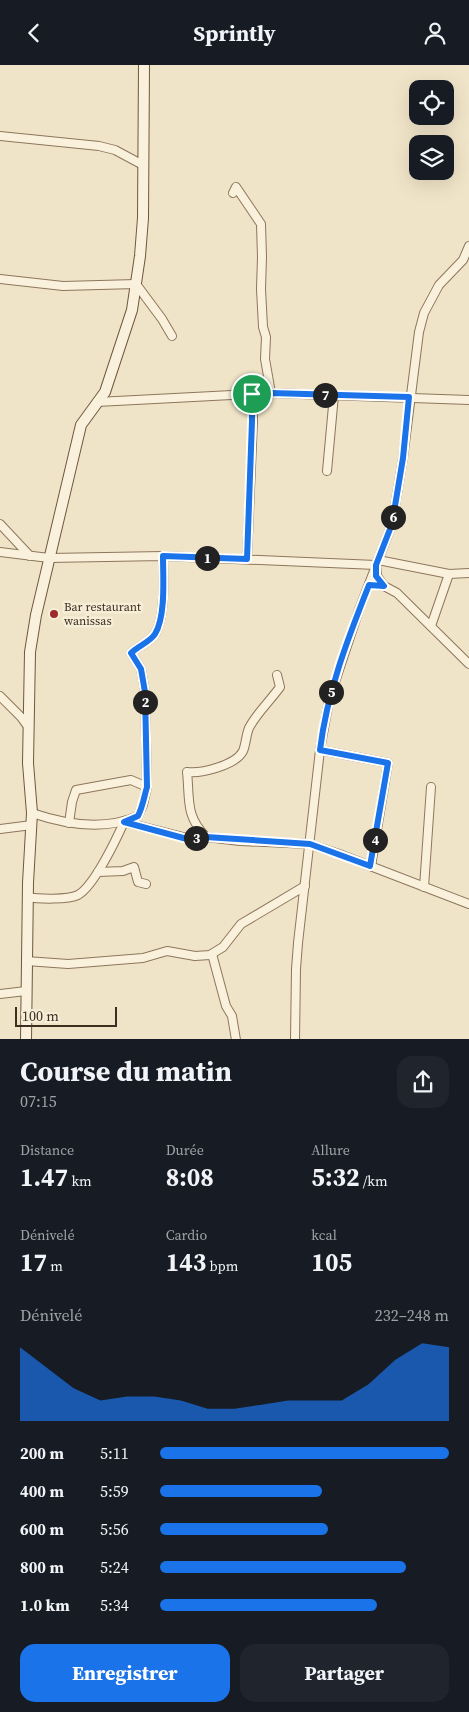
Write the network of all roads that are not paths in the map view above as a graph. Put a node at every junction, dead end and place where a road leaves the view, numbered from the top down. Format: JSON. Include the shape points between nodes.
{"nodes":[{"id":1,"x":144,"y":65,"type":"edge"},
{"id":2,"x":0,"y":136,"type":"edge"},
{"id":3,"x":143,"y":165,"type":"junction"},
{"id":4,"x":233,"y":193,"type":"dead end"},
{"id":5,"x":469,"y":246,"type":"edge"},
{"id":6,"x":466,"y":257,"type":"edge"},
{"id":7,"x":0,"y":279,"type":"edge"},
{"id":8,"x":136,"y":284,"type":"junction"},
{"id":9,"x":172,"y":336,"type":"dead end"},
{"id":10,"x":271,"y":393,"type":"junction"},
{"id":11,"x":252,"y":394,"type":"junction"},
{"id":12,"x":334,"y":395,"type":"junction"},
{"id":13,"x":409,"y":397,"type":"junction"},
{"id":14,"x":469,"y":399,"type":"edge"},
{"id":15,"x":98,"y":402,"type":"junction"},
{"id":16,"x":327,"y":471,"type":"dead end"},
{"id":17,"x":0,"y":524,"type":"edge"},
{"id":18,"x":0,"y":552,"type":"edge"},
{"id":19,"x":30,"y":556,"type":"junction"},
{"id":20,"x":163,"y":556,"type":"junction"},
{"id":21,"x":49,"y":558,"type":"junction"},
{"id":22,"x":247,"y":559,"type":"junction"},
{"id":23,"x":377,"y":563,"type":"junction"},
{"id":24,"x":469,"y":573,"type":"edge"},
{"id":25,"x":448,"y":574,"type":"junction"},
{"id":26,"x":369,"y":585,"type":"junction"},
{"id":27,"x":384,"y":586,"type":"junction"},
{"id":28,"x":431,"y":626,"type":"junction"},
{"id":29,"x":469,"y":664,"type":"edge"},
{"id":30,"x":278,"y":675,"type":"dead end"},
{"id":31,"x":0,"y":696,"type":"edge"},
{"id":32,"x":29,"y":728,"type":"junction"},
{"id":33,"x":320,"y":750,"type":"junction"},
{"id":34,"x":147,"y":787,"type":"junction"},
{"id":35,"x":430,"y":787,"type":"dead end"},
{"id":36,"x":32,"y":813,"type":"junction"},
{"id":37,"x":124,"y":822,"type":"junction"},
{"id":38,"x":69,"y":823,"type":"junction"},
{"id":39,"x":32,"y":825,"type":"junction"},
{"id":40,"x":0,"y":829,"type":"edge"},
{"id":41,"x":206,"y":837,"type":"junction"},
{"id":42,"x":310,"y":844,"type":"junction"},
{"id":43,"x":370,"y":866,"type":"junction"},
{"id":44,"x":98,"y":872,"type":"junction"},
{"id":45,"x":146,"y":884,"type":"dead end"},
{"id":46,"x":305,"y":886,"type":"junction"},
{"id":47,"x":424,"y":887,"type":"junction"},
{"id":48,"x":27,"y":897,"type":"junction"},
{"id":49,"x":469,"y":904,"type":"edge"},
{"id":50,"x":212,"y":954,"type":"junction"},
{"id":51,"x":26,"y":961,"type":"junction"},
{"id":52,"x":26,"y":991,"type":"junction"},
{"id":53,"x":0,"y":994,"type":"edge"},
{"id":54,"x":26,"y":1039,"type":"edge"},
{"id":55,"x":236,"y":1039,"type":"edge"},
{"id":56,"x":295,"y":1039,"type":"edge"}],
"edges":[{"from":1,"to":3,"type":"main road"},
{"from":2,"to":3,"type":"street","via":[[99,146],[115,150]]},
{"from":3,"to":8,"type":"main road","via":[[143,218]]},
{"from":4,"to":10,"type":"street","via":[[236,187],[261,224],[263,327]]},
{"from":5,"to":6,"type":"street"},
{"from":6,"to":13,"type":"street","via":[[440,285],[424,313]]},
{"from":7,"to":8,"type":"street","via":[[63,287]]},
{"from":8,"to":9,"type":"street"},
{"from":8,"to":15,"type":"main road","via":[[126,329],[105,392]]},
{"from":10,"to":11,"type":"street"},
{"from":10,"to":12,"type":"street"},
{"from":11,"to":15,"type":"street"},
{"from":11,"to":22,"type":"street"},
{"from":12,"to":13,"type":"street"},
{"from":12,"to":16,"type":"street"},
{"from":13,"to":14,"type":"street"},
{"from":13,"to":23,"type":"street","via":[[392,524]]},
{"from":15,"to":21,"type":"main road","via":[[81,425]]},
{"from":17,"to":19,"type":"street"},
{"from":18,"to":19,"type":"street"},
{"from":19,"to":21,"type":"street"},
{"from":20,"to":21,"type":"street"},
{"from":20,"to":22,"type":"street"},
{"from":20,"to":34,"type":"street","via":[[158,627],[154,636],[131,653],[141,669],[145,692]]},
{"from":21,"to":32,"type":"main road","via":[[30,652]]},
{"from":22,"to":23,"type":"street"},
{"from":23,"to":25,"type":"street"},
{"from":23,"to":26,"type":"street"},
{"from":23,"to":27,"type":"street","via":[[376,576]]},
{"from":24,"to":25,"type":"street"},
{"from":25,"to":28,"type":"street"},
{"from":26,"to":27,"type":"street"},
{"from":26,"to":33,"type":"street","via":[[328,699]]},
{"from":27,"to":28,"type":"street","via":[[402,597]]},
{"from":28,"to":29,"type":"street"},
{"from":30,"to":41,"type":"street","via":[[280,687],[250,727],[239,757],[230,763],[187,772],[190,813]]},
{"from":31,"to":32,"type":"street"},
{"from":32,"to":36,"type":"main road"},
{"from":33,"to":42,"type":"street"},
{"from":33,"to":43,"type":"street","via":[[388,763]]},
{"from":34,"to":37,"type":"street","via":[[138,816]]},
{"from":34,"to":38,"type":"street","via":[[131,780],[76,791]]},
{"from":35,"to":47,"type":"street"},
{"from":36,"to":38,"type":"street"},
{"from":36,"to":39,"type":"main road"},
{"from":37,"to":38,"type":"street"},
{"from":37,"to":41,"type":"street","via":[[187,839]]},
{"from":37,"to":44,"type":"street"},
{"from":39,"to":40,"type":"street"},
{"from":39,"to":48,"type":"main road"},
{"from":41,"to":42,"type":"street"},
{"from":42,"to":43,"type":"street"},
{"from":42,"to":46,"type":"street"},
{"from":43,"to":47,"type":"street"},
{"from":44,"to":45,"type":"street","via":[[134,867],[138,881]]},
{"from":44,"to":48,"type":"street","via":[[78,895],[41,900]]},
{"from":46,"to":50,"type":"street","via":[[241,924],[223,947]]},
{"from":46,"to":56,"type":"street","via":[[296,969]]},
{"from":47,"to":49,"type":"street"},
{"from":48,"to":51,"type":"main road"},
{"from":50,"to":51,"type":"street","via":[[195,956],[167,951],[133,959],[60,964]]},
{"from":50,"to":55,"type":"street"},
{"from":51,"to":52,"type":"main road"},
{"from":52,"to":53,"type":"street"},
{"from":52,"to":54,"type":"main road"}]}
